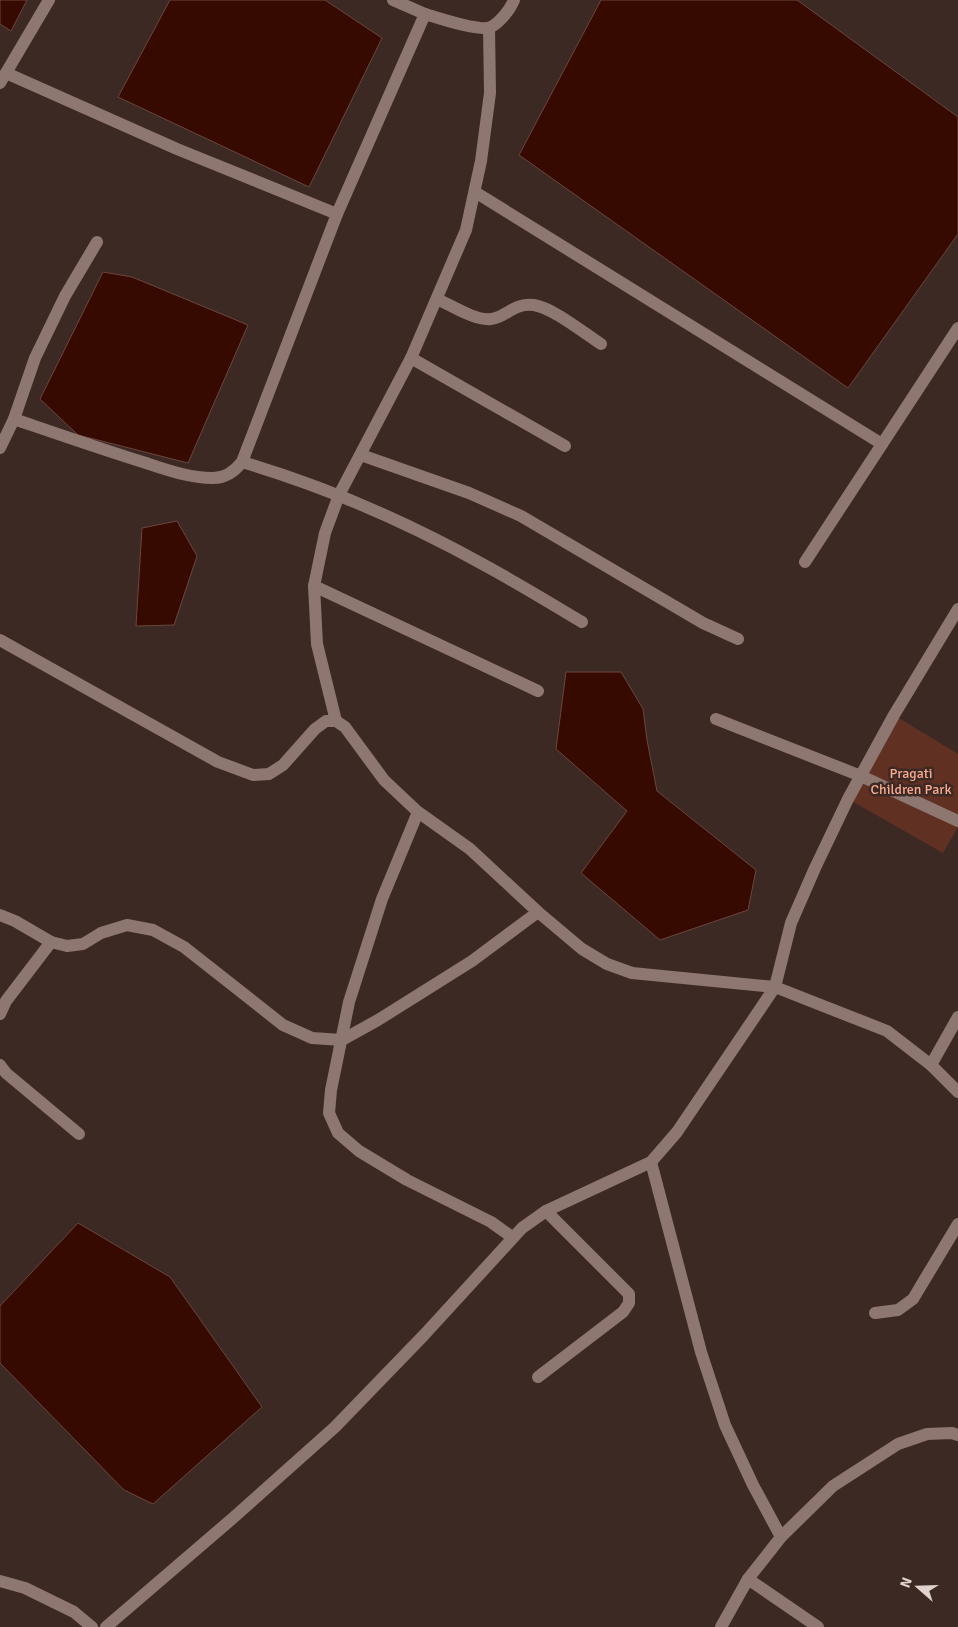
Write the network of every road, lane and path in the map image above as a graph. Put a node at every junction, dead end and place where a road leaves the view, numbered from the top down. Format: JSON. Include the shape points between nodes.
{"nodes":[{"id":1,"x":49,"y":0,"type":"edge"},
{"id":2,"x":392,"y":0,"type":"edge"},
{"id":3,"x":514,"y":0,"type":"edge"},
{"id":4,"x":425,"y":14,"type":"junction"},
{"id":5,"x":489,"y":28,"type":"junction"},
{"id":6,"x":3,"y":78,"type":"edge"},
{"id":7,"x":475,"y":192,"type":"junction"},
{"id":8,"x":338,"y":214,"type":"junction"},
{"id":9,"x":97,"y":242,"type":"dead end"},
{"id":10,"x":437,"y":299,"type":"junction"},
{"id":11,"x":958,"y":328,"type":"edge"},
{"id":12,"x":601,"y":344,"type":"dead end"},
{"id":13,"x":411,"y":358,"type":"junction"},
{"id":14,"x":14,"y":418,"type":"junction"},
{"id":15,"x":882,"y":444,"type":"junction"},
{"id":16,"x":565,"y":446,"type":"dead end"},
{"id":17,"x":0,"y":448,"type":"edge"},
{"id":18,"x":361,"y":455,"type":"junction"},
{"id":19,"x":242,"y":462,"type":"junction"},
{"id":20,"x":339,"y":495,"type":"junction"},
{"id":21,"x":805,"y":562,"type":"dead end"},
{"id":22,"x":314,"y":586,"type":"junction"},
{"id":23,"x":958,"y":609,"type":"edge"},
{"id":24,"x":582,"y":622,"type":"dead end"},
{"id":25,"x":0,"y":640,"type":"edge"},
{"id":26,"x":738,"y":640,"type":"dead end"},
{"id":27,"x":538,"y":691,"type":"dead end"},
{"id":28,"x":716,"y":719,"type":"dead end"},
{"id":29,"x":336,"y":721,"type":"junction"},
{"id":30,"x":861,"y":776,"type":"junction"},
{"id":31,"x":418,"y":812,"type":"junction"},
{"id":32,"x":958,"y":821,"type":"edge"},
{"id":33,"x":538,"y":912,"type":"junction"},
{"id":34,"x":0,"y":915,"type":"edge"},
{"id":35,"x":51,"y":942,"type":"junction"},
{"id":36,"x":775,"y":987,"type":"junction"},
{"id":37,"x":0,"y":1014,"type":"edge"},
{"id":38,"x":958,"y":1017,"type":"edge"},
{"id":39,"x":342,"y":1040,"type":"junction"},
{"id":40,"x":931,"y":1064,"type":"junction"},
{"id":41,"x":0,"y":1065,"type":"edge"},
{"id":42,"x":958,"y":1092,"type":"edge"},
{"id":43,"x":79,"y":1134,"type":"dead end"},
{"id":44,"x":651,"y":1162,"type":"junction"},
{"id":45,"x":546,"y":1211,"type":"junction"},
{"id":46,"x":958,"y":1224,"type":"edge"},
{"id":47,"x":512,"y":1237,"type":"junction"},
{"id":48,"x":875,"y":1313,"type":"dead end"},
{"id":49,"x":538,"y":1377,"type":"dead end"},
{"id":50,"x":958,"y":1435,"type":"edge"},
{"id":51,"x":781,"y":1537,"type":"junction"},
{"id":52,"x":748,"y":1579,"type":"junction"},
{"id":53,"x":0,"y":1581,"type":"edge"},
{"id":54,"x":92,"y":1627,"type":"edge"},
{"id":55,"x":106,"y":1627,"type":"edge"},
{"id":56,"x":722,"y":1627,"type":"edge"},
{"id":57,"x":818,"y":1627,"type":"edge"}],
"edges":[{"from":1,"to":6,"type":"street"},
{"from":2,"to":4,"type":"street"},
{"from":3,"to":5,"type":"street","via":[[501,19]]},
{"from":4,"to":5,"type":"street","via":[[475,28]]},
{"from":4,"to":8,"type":"street"},
{"from":5,"to":7,"type":"street","via":[[490,94]]},
{"from":6,"to":8,"type":"street"},
{"from":7,"to":10,"type":"street","via":[[466,230]]},
{"from":7,"to":15,"type":"street"},
{"from":8,"to":19,"type":"street"},
{"from":9,"to":14,"type":"street","via":[[56,314]]},
{"from":10,"to":12,"type":"street","via":[[478,318],[492,320],[518,306],[533,305],[548,310]]},
{"from":10,"to":13,"type":"street"},
{"from":11,"to":15,"type":"street"},
{"from":13,"to":16,"type":"street"},
{"from":13,"to":18,"type":"street"},
{"from":14,"to":17,"type":"street"},
{"from":14,"to":19,"type":"street","via":[[182,474],[213,478],[226,475]]},
{"from":15,"to":21,"type":"street"},
{"from":18,"to":20,"type":"street"},
{"from":18,"to":26,"type":"street","via":[[469,493],[521,516],[703,623]]},
{"from":19,"to":20,"type":"street"},
{"from":20,"to":22,"type":"street"},
{"from":20,"to":24,"type":"street","via":[[485,565]]},
{"from":22,"to":27,"type":"street"},
{"from":22,"to":29,"type":"street","via":[[317,644]]},
{"from":23,"to":30,"type":"street"},
{"from":25,"to":29,"type":"street","via":[[218,762],[253,775],[269,774],[283,765],[315,729],[326,721]]},
{"from":28,"to":30,"type":"street"},
{"from":29,"to":31,"type":"street","via":[[346,727],[384,780]]},
{"from":30,"to":32,"type":"street"},
{"from":30,"to":36,"type":"street","via":[[791,923]]},
{"from":31,"to":33,"type":"street","via":[[470,849]]},
{"from":31,"to":39,"type":"street","via":[[382,899],[349,1002]]},
{"from":33,"to":36,"type":"street","via":[[582,950],[632,973]]},
{"from":33,"to":39,"type":"street","via":[[472,961]]},
{"from":34,"to":35,"type":"street"},
{"from":35,"to":37,"type":"street","via":[[6,1001]]},
{"from":35,"to":39,"type":"street","via":[[67,946],[83,944],[101,933],[127,925],[153,930],[184,947],[283,1025],[312,1038]]},
{"from":36,"to":40,"type":"street","via":[[886,1031]]},
{"from":36,"to":44,"type":"street","via":[[677,1132]]},
{"from":38,"to":40,"type":"street"},
{"from":39,"to":47,"type":"street","via":[[329,1113],[338,1133],[358,1151],[383,1166],[484,1218]]},
{"from":40,"to":42,"type":"street"},
{"from":41,"to":43,"type":"street"},
{"from":44,"to":45,"type":"street"},
{"from":44,"to":51,"type":"street","via":[[701,1352],[726,1425]]},
{"from":45,"to":47,"type":"street"},
{"from":45,"to":49,"type":"street","via":[[629,1294],[629,1303],[623,1312]]},
{"from":46,"to":48,"type":"street","via":[[913,1299],[898,1310]]},
{"from":47,"to":55,"type":"street","via":[[335,1427]]},
{"from":50,"to":51,"type":"street","via":[[927,1434],[898,1444],[833,1486]]},
{"from":51,"to":52,"type":"street"},
{"from":52,"to":56,"type":"street"},
{"from":52,"to":57,"type":"street"},
{"from":53,"to":54,"type":"street","via":[[25,1588],[74,1612]]}]}
